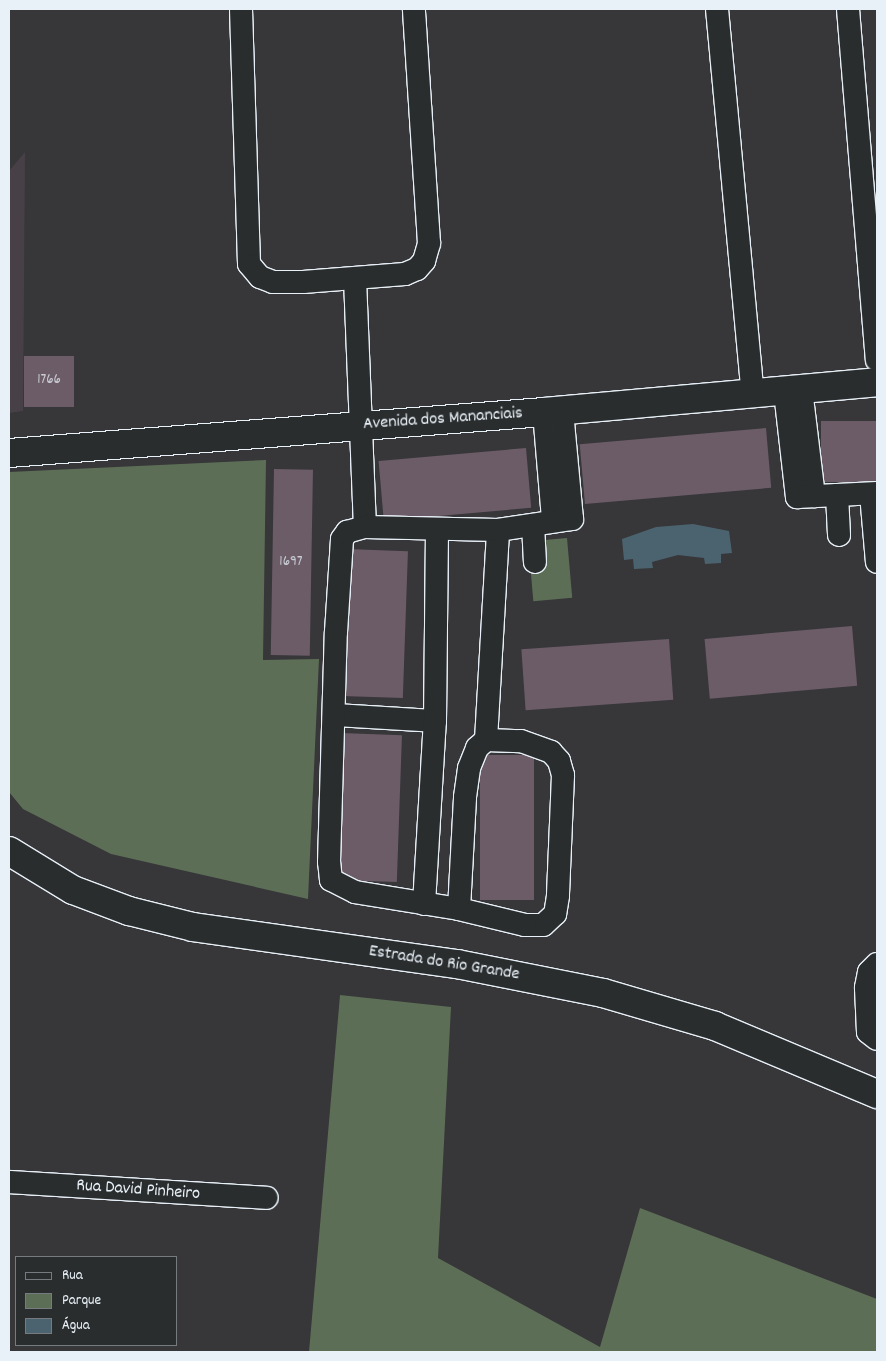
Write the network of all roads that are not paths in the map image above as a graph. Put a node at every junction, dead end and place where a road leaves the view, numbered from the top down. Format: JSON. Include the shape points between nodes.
{"nodes":[{"id":1,"x":241,"y":9,"type":"edge"},
{"id":2,"x":414,"y":9,"type":"edge"},
{"id":3,"x":717,"y":9,"type":"edge"},
{"id":4,"x":848,"y":9,"type":"edge"},
{"id":5,"x":355,"y":279,"type":"junction"},
{"id":6,"x":877,"y":360,"type":"edge"},
{"id":7,"x":877,"y":382,"type":"edge"},
{"id":8,"x":793,"y":390,"type":"junction"},
{"id":9,"x":753,"y":394,"type":"junction"},
{"id":10,"x":553,"y":411,"type":"junction"},
{"id":11,"x":360,"y":426,"type":"junction"},
{"id":12,"x":9,"y":453,"type":"edge"},
{"id":13,"x":874,"y":494,"type":"edge"},
{"id":14,"x":837,"y":495,"type":"junction"},
{"id":15,"x":553,"y":521,"type":"junction"},
{"id":16,"x":365,"y":527,"type":"junction"},
{"id":17,"x":498,"y":530,"type":"junction"},
{"id":18,"x":438,"y":531,"type":"junction"},
{"id":19,"x":839,"y":535,"type":"dead end"},
{"id":20,"x":536,"y":562,"type":"dead end"},
{"id":21,"x":877,"y":562,"type":"edge"},
{"id":22,"x":334,"y":715,"type":"junction"},
{"id":23,"x":435,"y":721,"type":"junction"},
{"id":24,"x":486,"y":740,"type":"junction"},
{"id":25,"x":9,"y":851,"type":"edge"},
{"id":26,"x":424,"y":904,"type":"junction"},
{"id":27,"x":459,"y":909,"type":"junction"},
{"id":28,"x":877,"y":964,"type":"edge"},
{"id":29,"x":877,"y":1039,"type":"edge"},
{"id":30,"x":877,"y":1094,"type":"edge"},
{"id":31,"x":9,"y":1182,"type":"edge"},
{"id":32,"x":268,"y":1198,"type":"dead end"}],
"edges":[{"from":1,"to":5,"type":"street","via":[[249,264],[260,277],[273,282]]},
{"from":2,"to":5,"type":"street","via":[[429,243],[424,261],[417,269],[405,274]]},
{"from":3,"to":9,"type":"street"},
{"from":4,"to":6,"type":"street"},
{"from":5,"to":11,"type":"street"},
{"from":7,"to":8,"type":"main road","name":"Avenida dos Mananciais"},
{"from":8,"to":9,"type":"main road","name":"Avenida dos Mananciais"},
{"from":8,"to":14,"type":"street","via":[[806,497]]},
{"from":9,"to":10,"type":"main road","name":"Avenida dos Mananciais"},
{"from":10,"to":11,"type":"main road","name":"Avenida dos Mananciais"},
{"from":10,"to":15,"type":"street"},
{"from":11,"to":12,"type":"main road","name":"Avenida dos Mananciais"},
{"from":11,"to":16,"type":"street"},
{"from":13,"to":14,"type":"street"},
{"from":13,"to":21,"type":"street"},
{"from":14,"to":19,"type":"street"},
{"from":15,"to":17,"type":"street"},
{"from":15,"to":20,"type":"street"},
{"from":16,"to":18,"type":"street"},
{"from":16,"to":22,"type":"street","via":[[347,532],[341,549]]},
{"from":17,"to":18,"type":"street"},
{"from":17,"to":24,"type":"street"},
{"from":18,"to":23,"type":"street"},
{"from":22,"to":23,"type":"street"},
{"from":22,"to":26,"type":"street","via":[[328,862],[331,880],[355,892]]},
{"from":23,"to":26,"type":"street"},
{"from":24,"to":27,"type":"street","via":[[477,748],[469,768]]},
{"from":24,"to":27,"type":"street","via":[[521,741],[551,752],[559,762],[563,775],[556,914],[543,926],[525,926]]},
{"from":25,"to":30,"type":"main road","name":"Estrada do Rio Grande","via":[[73,890],[129,911],[193,927],[458,964],[603,993],[715,1026]]},
{"from":26,"to":27,"type":"street"},
{"from":28,"to":29,"type":"street","via":[[869,972],[866,988],[868,1032]]},
{"from":31,"to":32,"type":"street","name":"Rua David Pinheiro"}]}
